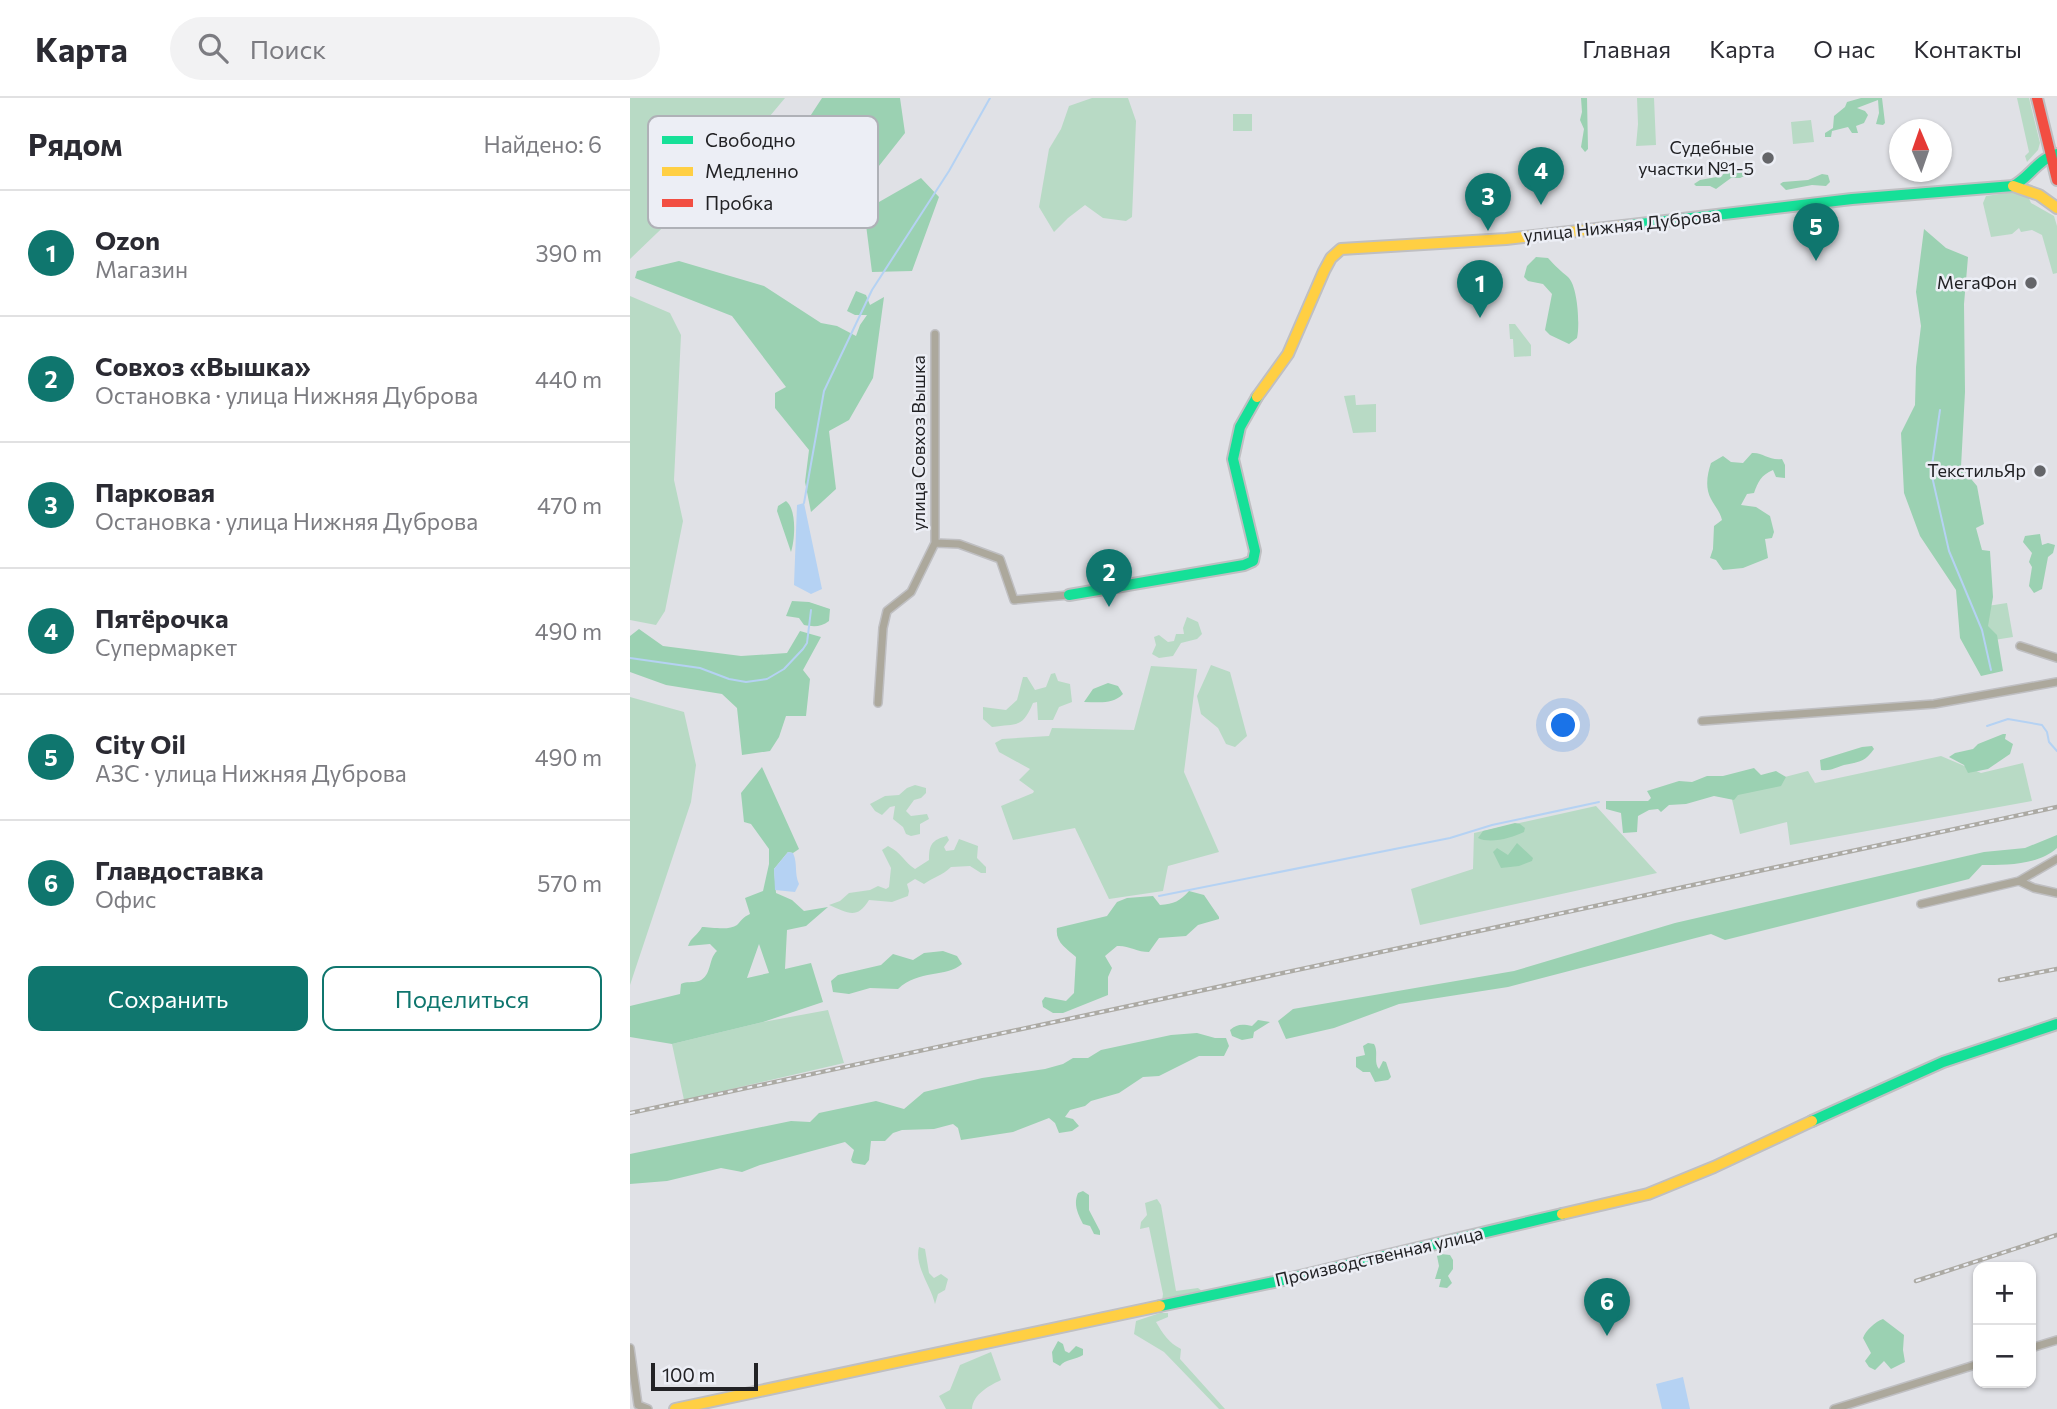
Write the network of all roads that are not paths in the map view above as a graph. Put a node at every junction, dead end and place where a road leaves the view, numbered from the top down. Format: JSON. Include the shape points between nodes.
{"nodes":[{"id":1,"x":2037,"y":98,"type":"edge"},
{"id":2,"x":2048,"y":157,"type":"edge"},
{"id":3,"x":2057,"y":180,"type":"edge"},
{"id":4,"x":2013,"y":186,"type":"junction"},
{"id":5,"x":2050,"y":202,"type":"edge"},
{"id":6,"x":935,"y":334,"type":"dead end"},
{"id":7,"x":936,"y":543,"type":"junction"},
{"id":8,"x":1069,"y":595,"type":"joint"},
{"id":9,"x":2020,"y":646,"type":"dead end"},
{"id":10,"x":2057,"y":658,"type":"edge"},
{"id":11,"x":2057,"y":682,"type":"edge"},
{"id":12,"x":878,"y":703,"type":"dead end"},
{"id":13,"x":1702,"y":722,"type":"dead end"},
{"id":14,"x":2057,"y":859,"type":"edge"},
{"id":15,"x":2019,"y":881,"type":"junction"},
{"id":16,"x":2057,"y":894,"type":"edge"},
{"id":17,"x":1921,"y":904,"type":"dead end"},
{"id":18,"x":2057,"y":1024,"type":"edge"},
{"id":19,"x":2057,"y":1340,"type":"edge"},
{"id":20,"x":2036,"y":1346,"type":"edge"},
{"id":21,"x":630,"y":1348,"type":"edge"},
{"id":22,"x":1973,"y":1366,"type":"edge"},
{"id":23,"x":648,"y":1409,"type":"edge"},
{"id":24,"x":675,"y":1409,"type":"edge"},
{"id":25,"x":1834,"y":1409,"type":"edge"}],
"edges":[{"from":1,"to":2,"type":"street"},
{"from":2,"to":3,"type":"street"},
{"from":2,"to":4,"type":"street"},
{"from":2,"to":5,"type":"street","via":[[2034,184]]},
{"from":4,"to":5,"type":"street","name":"улица Нижняя Дуброва"},
{"from":4,"to":8,"type":"street","name":"улица Нижняя Дуброва","via":[[1852,199],[1506,239],[1341,250],[1324,271],[1288,354],[1240,427],[1233,459],[1255,551],[1253,561]]},
{"from":6,"to":7,"type":"street","name":"улица Совхоз Вышка"},
{"from":7,"to":8,"type":"street","via":[[960,544],[1000,559],[1014,600]]},
{"from":7,"to":12,"type":"street","name":"улица Совхоз Вышка","via":[[911,592],[887,611]]},
{"from":9,"to":10,"type":"street"},
{"from":11,"to":13,"type":"street","via":[[1934,704]]},
{"from":14,"to":15,"type":"street"},
{"from":15,"to":16,"type":"street"},
{"from":15,"to":17,"type":"street"},
{"from":18,"to":24,"type":"street","name":"Производственная улица","via":[[1907,1076],[1706,1172],[1648,1194],[1279,1281]]},
{"from":19,"to":20,"type":"street"},
{"from":21,"to":23,"type":"street","via":[[638,1405]]},
{"from":22,"to":25,"type":"street"}]}
